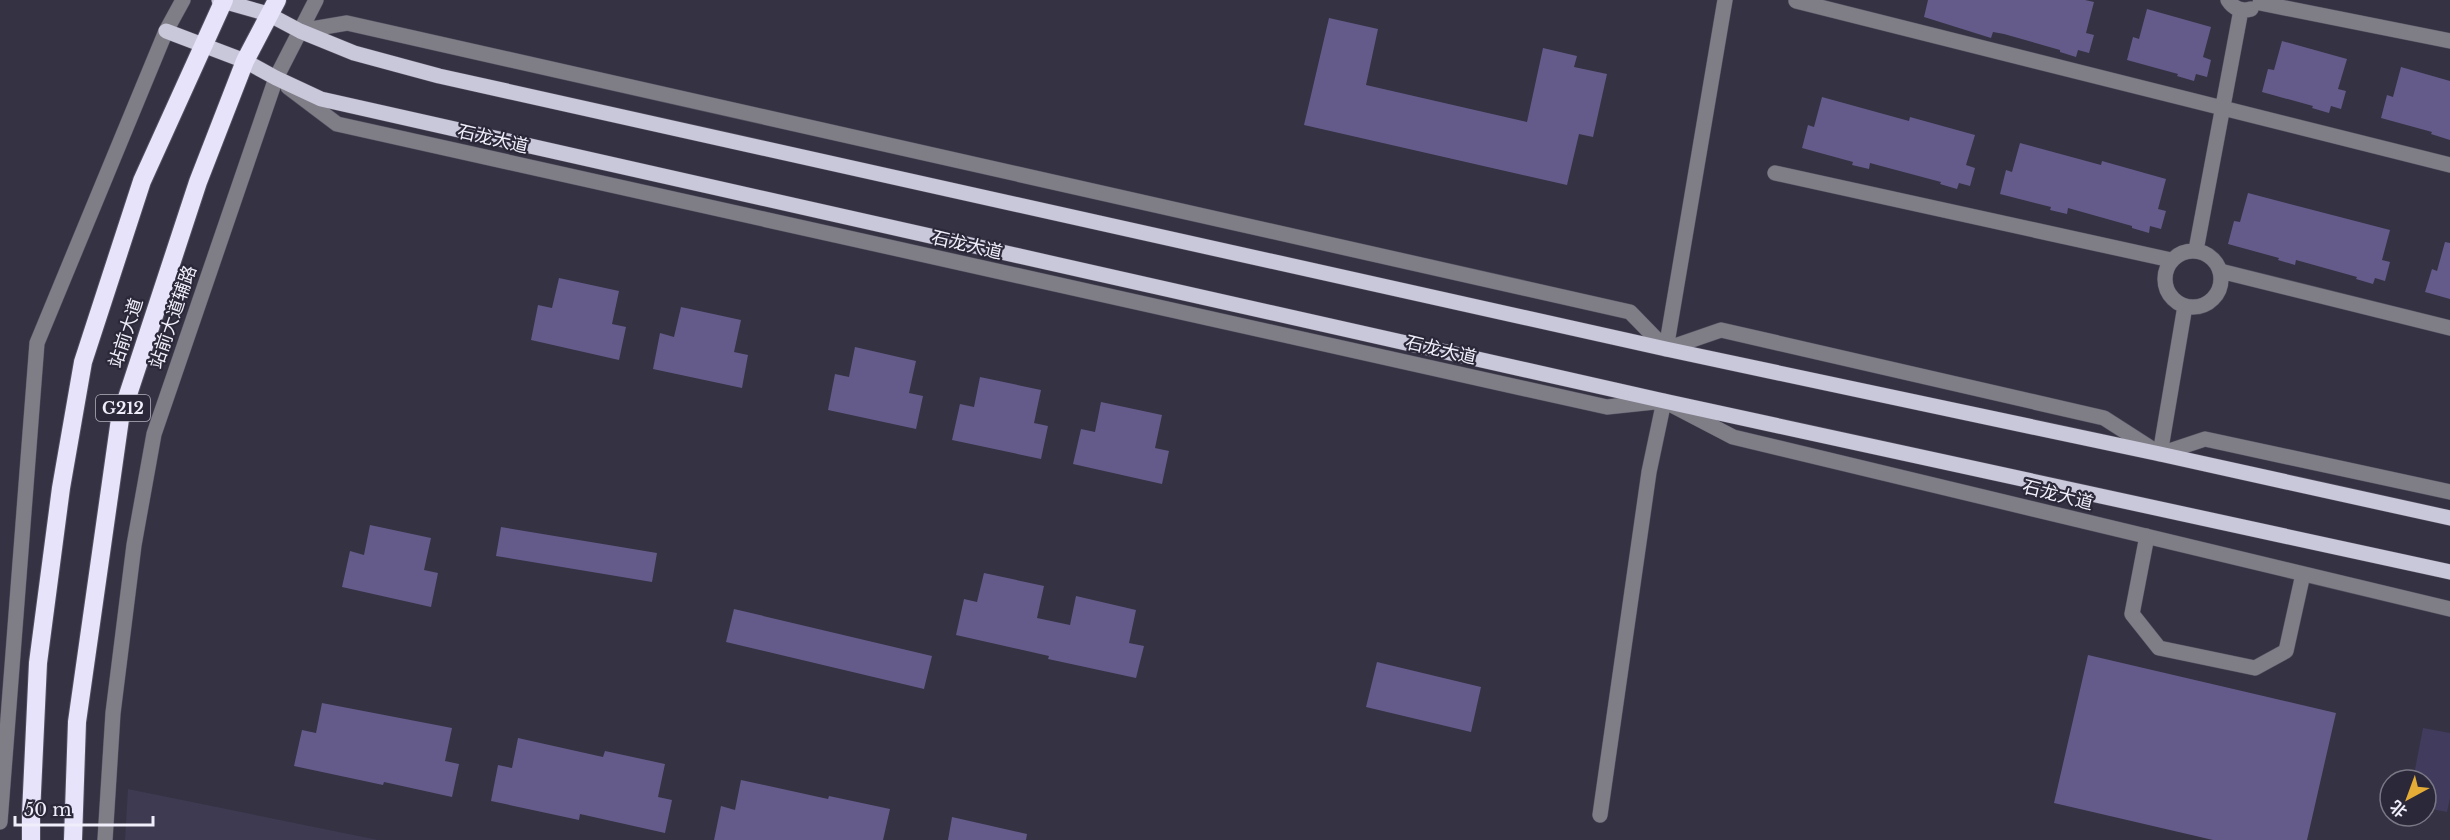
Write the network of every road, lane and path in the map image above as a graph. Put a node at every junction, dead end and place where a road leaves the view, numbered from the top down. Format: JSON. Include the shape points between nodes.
{"nodes":[{"id":1,"x":183,"y":0,"type":"edge"},
{"id":2,"x":316,"y":0,"type":"edge"},
{"id":3,"x":1725,"y":0,"type":"edge"},
{"id":4,"x":2228,"y":0,"type":"edge"},
{"id":5,"x":222,"y":1,"type":"edge"},
{"id":6,"x":1796,"y":1,"type":"edge"},
{"id":7,"x":2260,"y":1,"type":"edge"},
{"id":8,"x":273,"y":7,"type":"edge"},
{"id":9,"x":2241,"y":10,"type":"junction"},
{"id":10,"x":166,"y":31,"type":"junction"},
{"id":11,"x":300,"y":31,"type":"junction"},
{"id":12,"x":2450,"y":40,"type":"edge"},
{"id":13,"x":203,"y":46,"type":"junction"},
{"id":14,"x":245,"y":61,"type":"junction"},
{"id":15,"x":276,"y":78,"type":"junction"},
{"id":16,"x":2223,"y":108,"type":"junction"},
{"id":17,"x":2450,"y":165,"type":"edge"},
{"id":18,"x":1775,"y":173,"type":"dead end"},
{"id":19,"x":2196,"y":250,"type":"junction"},
{"id":20,"x":2171,"y":260,"type":"junction"},
{"id":21,"x":2220,"y":271,"type":"junction"},
{"id":22,"x":2184,"y":306,"type":"junction"},
{"id":23,"x":2450,"y":328,"type":"edge"},
{"id":24,"x":1666,"y":349,"type":"junction"},
{"id":25,"x":1664,"y":401,"type":"junction"},
{"id":26,"x":2160,"y":454,"type":"junction"},
{"id":27,"x":2450,"y":492,"type":"edge"},
{"id":28,"x":2450,"y":518,"type":"edge"},
{"id":29,"x":2147,"y":536,"type":"junction"},
{"id":30,"x":2450,"y":572,"type":"edge"},
{"id":31,"x":2303,"y":574,"type":"junction"},
{"id":32,"x":2450,"y":609,"type":"edge"},
{"id":33,"x":1600,"y":815,"type":"dead end"},
{"id":34,"x":0,"y":822,"type":"edge"},
{"id":35,"x":31,"y":840,"type":"edge"},
{"id":36,"x":73,"y":840,"type":"edge"},
{"id":37,"x":105,"y":840,"type":"edge"}],
"edges":[{"from":1,"to":10,"type":"street"},
{"from":2,"to":11,"type":"street","name":"站前大道辅路"},
{"from":3,"to":24,"type":"street"},
{"from":4,"to":9,"type":"street"},
{"from":5,"to":8,"type":"main road"},
{"from":5,"to":13,"type":"highway","name":"站前大道","number":"G212"},
{"from":6,"to":16,"type":"street"},
{"from":7,"to":9,"type":"street"},
{"from":7,"to":12,"type":"street"},
{"from":8,"to":11,"type":"main road"},
{"from":8,"to":14,"type":"highway","name":"站前大道","number":"G212"},
{"from":9,"to":16,"type":"street"},
{"from":10,"to":13,"type":"main road","name":"石龙大道"},
{"from":10,"to":34,"type":"street","via":[[37,343]]},
{"from":11,"to":15,"type":"street","name":"站前大道辅路"},
{"from":11,"to":24,"type":"main road","via":[[354,53],[439,76]]},
{"from":11,"to":24,"type":"street","via":[[347,23],[1630,312]]},
{"from":13,"to":14,"type":"main road","name":"石龙大道"},
{"from":13,"to":35,"type":"highway","name":"站前大道","number":"G212","via":[[142,181],[83,362],[61,488],[38,663]]},
{"from":14,"to":15,"type":"main road","name":"石龙大道"},
{"from":14,"to":36,"type":"highway","name":"站前大道","number":"G212","via":[[198,182],[120,419],[78,722]]},
{"from":15,"to":25,"type":"main road","name":"石龙大道","via":[[321,99]]},
{"from":15,"to":37,"type":"street","name":"站前大道辅路","via":[[154,435],[134,545],[113,713]]},
{"from":16,"to":17,"type":"street"},
{"from":16,"to":19,"type":"street"},
{"from":18,"to":20,"type":"street"},
{"from":19,"to":20,"type":"street"},
{"from":19,"to":21,"type":"street","via":[[2211,257]]},
{"from":20,"to":22,"type":"street","via":[[2166,268],[2165,288]]},
{"from":21,"to":22,"type":"street","via":[[2220,288],[2210,302]]},
{"from":21,"to":23,"type":"street"},
{"from":22,"to":26,"type":"street"},
{"from":24,"to":26,"type":"main road"},
{"from":24,"to":26,"type":"street","via":[[1721,330],[2104,418]]},
{"from":25,"to":29,"type":"street","name":"石龙大道","via":[[1733,437]]},
{"from":25,"to":30,"type":"main road","name":"石龙大道"},
{"from":25,"to":33,"type":"street","via":[[1649,472]]},
{"from":26,"to":27,"type":"street","via":[[2205,439]]},
{"from":26,"to":28,"type":"main road"},
{"from":29,"to":31,"type":"street","name":"石龙大道"},
{"from":29,"to":31,"type":"street","via":[[2132,614],[2159,648],[2255,668],[2286,651]]},
{"from":31,"to":32,"type":"street","name":"石龙大道"}]}
